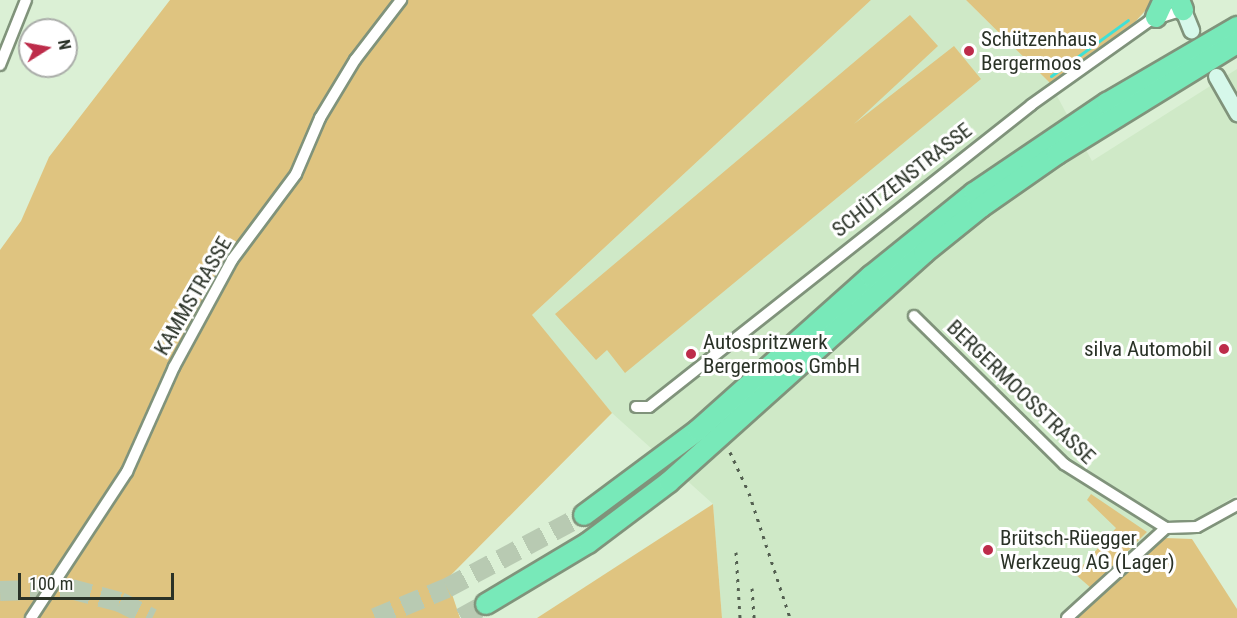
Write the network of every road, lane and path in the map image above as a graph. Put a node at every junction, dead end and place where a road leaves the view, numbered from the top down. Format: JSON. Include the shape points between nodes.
{"nodes":[{"id":1,"x":26,"y":0,"type":"edge"},
{"id":2,"x":401,"y":0,"type":"edge"},
{"id":3,"x":1182,"y":3,"type":"edge"},
{"id":4,"x":1160,"y":8,"type":"edge"},
{"id":5,"x":1237,"y":27,"type":"edge"},
{"id":6,"x":1191,"y":30,"type":"dead end"},
{"id":7,"x":1237,"y":43,"type":"edge"},
{"id":8,"x":0,"y":65,"type":"edge"},
{"id":9,"x":1216,"y":76,"type":"dead end"},
{"id":10,"x":1237,"y":113,"type":"edge"},
{"id":11,"x":914,"y":316,"type":"dead end"},
{"id":12,"x":636,"y":407,"type":"dead end"},
{"id":13,"x":1237,"y":505,"type":"edge"},
{"id":14,"x":584,"y":515,"type":"tunnel mouth"},
{"id":15,"x":1166,"y":528,"type":"junction"},
{"id":16,"x":486,"y":604,"type":"tunnel mouth"},
{"id":17,"x":31,"y":618,"type":"edge"},
{"id":18,"x":1067,"y":618,"type":"edge"}],
"edges":[{"from":1,"to":8,"type":"street"},
{"from":2,"to":17,"type":"street","name":"KAMMSTRASSE","via":[[355,60],[320,118],[296,174],[232,260],[174,367],[127,472]]},
{"from":3,"to":4,"type":"street","name":"SCHÜTZENSTRASSE"},
{"from":3,"to":6,"type":"main road","name":"SCHÜTZENSTRASSE"},
{"from":4,"to":12,"type":"street","name":"SCHÜTZENSTRASSE","via":[[649,407]]},
{"from":5,"to":14,"type":"highway","via":[[1048,141],[967,199],[871,276],[698,430]]},
{"from":7,"to":16,"type":"highway","via":[[1057,153],[981,207],[924,253],[669,482],[588,543]]},
{"from":9,"to":10,"type":"main road"},
{"from":11,"to":15,"type":"street","name":"BERGERMOOSSTRASSE","via":[[1064,464]]},
{"from":13,"to":15,"type":"street","via":[[1197,527]]},
{"from":15,"to":18,"type":"street"}]}
